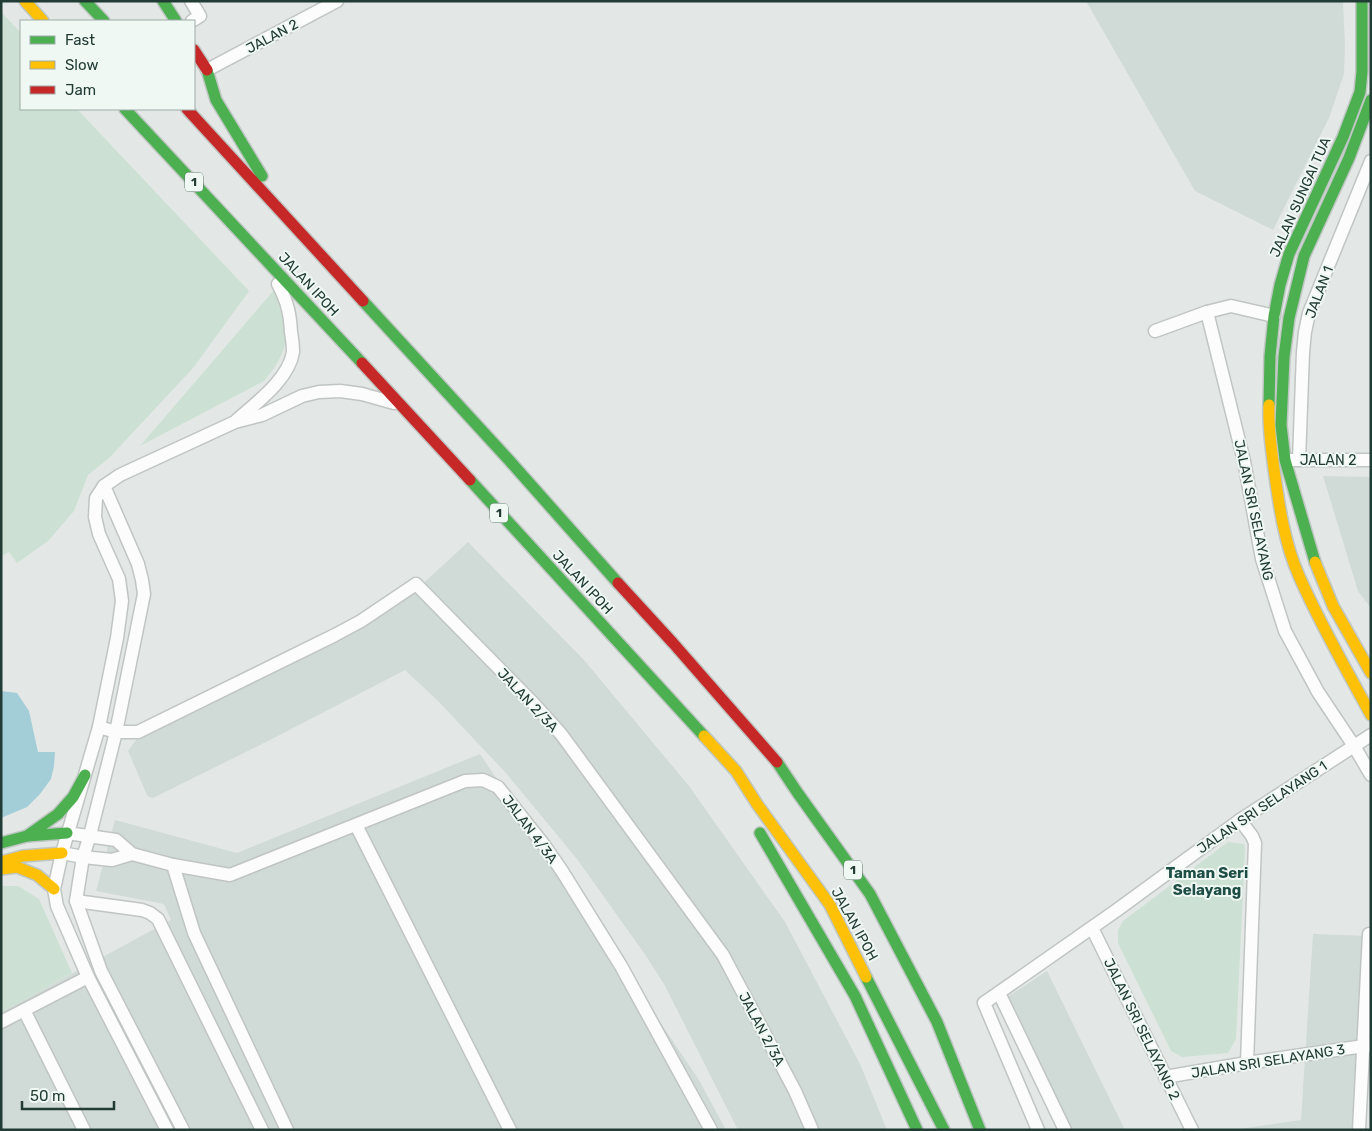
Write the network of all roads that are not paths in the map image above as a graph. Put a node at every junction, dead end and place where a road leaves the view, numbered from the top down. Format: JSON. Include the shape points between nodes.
{"nodes":[{"id":1,"x":25,"y":1,"type":"edge"},
{"id":2,"x":85,"y":1,"type":"edge"},
{"id":3,"x":163,"y":1,"type":"edge"},
{"id":4,"x":191,"y":1,"type":"edge"},
{"id":5,"x":337,"y":1,"type":"edge"},
{"id":6,"x":1362,"y":1,"type":"edge"},
{"id":7,"x":42,"y":20,"type":"edge"},
{"id":8,"x":103,"y":20,"type":"edge"},
{"id":9,"x":175,"y":20,"type":"edge"},
{"id":10,"x":194,"y":20,"type":"edge"},
{"id":11,"x":195,"y":52,"type":"edge"},
{"id":12,"x":207,"y":70,"type":"junction"},
{"id":13,"x":203,"y":99,"type":"dead end"},
{"id":14,"x":1371,"y":100,"type":"edge"},
{"id":15,"x":126,"y":110,"type":"edge"},
{"id":16,"x":188,"y":110,"type":"edge"},
{"id":17,"x":1371,"y":161,"type":"edge"},
{"id":18,"x":285,"y":215,"type":"junction"},
{"id":19,"x":262,"y":256,"type":"junction"},
{"id":20,"x":1207,"y":312,"type":"junction"},
{"id":21,"x":1274,"y":316,"type":"junction"},
{"id":22,"x":1155,"y":331,"type":"dead end"},
{"id":23,"x":401,"y":405,"type":"junction"},
{"id":24,"x":235,"y":422,"type":"junction"},
{"id":25,"x":1286,"y":460,"type":"junction"},
{"id":26,"x":1299,"y":460,"type":"junction"},
{"id":27,"x":1371,"y":460,"type":"edge"},
{"id":28,"x":104,"y":486,"type":"junction"},
{"id":29,"x":1371,"y":674,"type":"edge"},
{"id":30,"x":1371,"y":715,"type":"edge"},
{"id":31,"x":99,"y":727,"type":"junction"},
{"id":32,"x":116,"y":732,"type":"junction"},
{"id":33,"x":1371,"y":736,"type":"edge"},
{"id":34,"x":1354,"y":746,"type":"junction"},
{"id":35,"x":736,"y":771,"type":"junction"},
{"id":36,"x":85,"y":775,"type":"junction"},
{"id":37,"x":1371,"y":775,"type":"edge"},
{"id":38,"x":745,"y":804,"type":"dead end"},
{"id":39,"x":752,"y":820,"type":"dead end"},
{"id":40,"x":1240,"y":820,"type":"junction"},
{"id":41,"x":356,"y":825,"type":"junction"},
{"id":42,"x":68,"y":833,"type":"junction"},
{"id":43,"x":90,"y":835,"type":"junction"},
{"id":44,"x":27,"y":836,"type":"junction"},
{"id":45,"x":1,"y":843,"type":"edge"},
{"id":46,"x":62,"y":853,"type":"junction"},
{"id":47,"x":132,"y":854,"type":"junction"},
{"id":48,"x":83,"y":857,"type":"junction"},
{"id":49,"x":1,"y":862,"type":"edge"},
{"id":50,"x":173,"y":865,"type":"junction"},
{"id":51,"x":1,"y":869,"type":"edge"},
{"id":52,"x":54,"y":889,"type":"junction"},
{"id":53,"x":76,"y":901,"type":"junction"},
{"id":54,"x":1092,"y":928,"type":"junction"},
{"id":55,"x":1370,"y":934,"type":"edge"},
{"id":56,"x":88,"y":977,"type":"junction"},
{"id":57,"x":999,"y":993,"type":"junction"},
{"id":58,"x":24,"y":1010,"type":"junction"},
{"id":59,"x":1,"y":1022,"type":"edge"},
{"id":60,"x":1367,"y":1045,"type":"edge"},
{"id":61,"x":1247,"y":1063,"type":"junction"},
{"id":62,"x":1165,"y":1077,"type":"junction"},
{"id":63,"x":84,"y":1130,"type":"edge"},
{"id":64,"x":167,"y":1130,"type":"edge"},
{"id":65,"x":183,"y":1130,"type":"edge"},
{"id":66,"x":262,"y":1130,"type":"edge"},
{"id":67,"x":287,"y":1130,"type":"edge"},
{"id":68,"x":510,"y":1130,"type":"edge"},
{"id":69,"x":711,"y":1130,"type":"edge"},
{"id":70,"x":812,"y":1130,"type":"edge"},
{"id":71,"x":917,"y":1130,"type":"edge"},
{"id":72,"x":944,"y":1130,"type":"edge"},
{"id":73,"x":980,"y":1130,"type":"edge"},
{"id":74,"x":1038,"y":1130,"type":"edge"},
{"id":75,"x":1065,"y":1130,"type":"edge"},
{"id":76,"x":1192,"y":1130,"type":"edge"},
{"id":77,"x":1359,"y":1130,"type":"edge"}],
"edges":[{"from":1,"to":7,"type":"main road"},
{"from":2,"to":8,"type":"main road"},
{"from":3,"to":9,"type":"main road"},
{"from":4,"to":10,"type":"street","via":[[200,16]]},
{"from":5,"to":12,"type":"street","name":"JALAN 2"},
{"from":6,"to":21,"type":"main road","name":"JALAN SUNGAI TUA","via":[[1360,92],[1344,137],[1289,254]]},
{"from":11,"to":12,"type":"main road"},
{"from":12,"to":13,"type":"main road"},
{"from":12,"to":18,"type":"main road","via":[[216,100]]},
{"from":14,"to":25,"type":"main road","name":"JALAN SUNGAI TUA","via":[[1349,158],[1304,256],[1296,286],[1284,357],[1281,426]]},
{"from":15,"to":19,"type":"main road","name":"JALAN IPOH","number":"1"},
{"from":16,"to":18,"type":"main road","name":"JALAN IPOH","number":"1"},
{"from":17,"to":26,"type":"street","name":"JALAN 1","via":[[1309,313],[1303,352]]},
{"from":18,"to":73,"type":"main road","name":"JALAN IPOH","number":"1","via":[[776,760],[870,894],[937,1022]]},
{"from":19,"to":23,"type":"main road","name":"JALAN IPOH","number":"1"},
{"from":19,"to":24,"type":"street","via":[[285,296],[290,312],[293,352],[286,370],[271,390]]},
{"from":20,"to":21,"type":"street","via":[[1231,306]]},
{"from":20,"to":22,"type":"street"},
{"from":20,"to":34,"type":"street","name":"JALAN SRI SELAYANG","via":[[1244,461],[1262,559],[1285,631],[1318,692]]},
{"from":21,"to":30,"type":"main road","name":"JALAN SUNGAI TUA","via":[[1268,425],[1278,506],[1299,576]]},
{"from":23,"to":24,"type":"street","via":[[362,394],[318,392],[262,415]]},
{"from":23,"to":35,"type":"main road","name":"JALAN IPOH","number":"1"},
{"from":24,"to":28,"type":"street","via":[[120,475]]},
{"from":25,"to":26,"type":"street","name":"JALAN 2"},
{"from":25,"to":29,"type":"main road","name":"JALAN SUNGAI TUA","via":[[1324,588]]},
{"from":26,"to":27,"type":"street","name":"JALAN 2"},
{"from":28,"to":31,"type":"street","via":[[96,498],[95,517],[98,534],[119,579],[122,601]]},
{"from":28,"to":32,"type":"street","via":[[138,564],[144,594]]},
{"from":31,"to":32,"type":"street","name":"JALAN 2/3A"},
{"from":31,"to":36,"type":"street"},
{"from":32,"to":43,"type":"street"},
{"from":32,"to":70,"type":"street","name":"JALAN 2/3A","via":[[138,732],[335,635],[416,584],[560,734],[717,947],[795,1090]]},
{"from":33,"to":34,"type":"street","name":"JALAN SRI SELAYANG 1"},
{"from":34,"to":37,"type":"street","name":"JALAN SRI SELAYANG"},
{"from":34,"to":40,"type":"street","name":"JALAN SRI SELAYANG 1"},
{"from":35,"to":38,"type":"main road"},
{"from":35,"to":72,"type":"main road","name":"JALAN IPOH","number":"1","via":[[830,905]]},
{"from":36,"to":42,"type":"street"},
{"from":36,"to":44,"type":"main road","via":[[73,797],[58,814]]},
{"from":39,"to":71,"type":"main road","via":[[855,996]]},
{"from":40,"to":54,"type":"street","name":"JALAN SRI SELAYANG 1"},
{"from":40,"to":61,"type":"street","via":[[1255,843]]},
{"from":41,"to":50,"type":"street","name":"JALAN 4/3A","via":[[230,875]]},
{"from":41,"to":68,"type":"street"},
{"from":41,"to":69,"type":"street","name":"JALAN 4/3A","via":[[465,781],[483,780],[498,787],[562,871],[621,966]]},
{"from":42,"to":43,"type":"street","name":"JALAN 4/3A"},
{"from":42,"to":44,"type":"main road"},
{"from":42,"to":46,"type":"street"},
{"from":43,"to":47,"type":"street","name":"JALAN 4/3A","via":[[116,840]]},
{"from":43,"to":48,"type":"street"},
{"from":44,"to":45,"type":"main road"},
{"from":46,"to":48,"type":"street","name":"JALAN 4/3A"},
{"from":46,"to":49,"type":"main road","via":[[9,858]]},
{"from":46,"to":52,"type":"street"},
{"from":47,"to":48,"type":"street","name":"JALAN 4/3A","via":[[112,860]]},
{"from":47,"to":50,"type":"street","name":"JALAN 4/3A"},
{"from":48,"to":53,"type":"street"},
{"from":50,"to":67,"type":"street","via":[[194,933]]},
{"from":51,"to":52,"type":"main road","via":[[17,867],[37,875]]},
{"from":52,"to":56,"type":"street","via":[[57,906]]},
{"from":53,"to":65,"type":"street","via":[[101,972]]},
{"from":53,"to":66,"type":"street","via":[[142,910],[158,919]]},
{"from":54,"to":57,"type":"street","name":"JALAN SRI SELAYANG 1"},
{"from":54,"to":62,"type":"street","name":"JALAN SRI SELAYANG 2"},
{"from":55,"to":60,"type":"street"},
{"from":56,"to":58,"type":"street"},
{"from":56,"to":64,"type":"street"},
{"from":57,"to":74,"type":"street","name":"JALAN SRI SELAYANG 1","via":[[984,1003]]},
{"from":57,"to":75,"type":"street"},
{"from":58,"to":59,"type":"street"},
{"from":58,"to":63,"type":"street"},
{"from":60,"to":61,"type":"street","name":"JALAN SRI SELAYANG 3"},
{"from":60,"to":77,"type":"street"},
{"from":61,"to":62,"type":"street","name":"JALAN SRI SELAYANG 3"},
{"from":62,"to":76,"type":"street","name":"JALAN SRI SELAYANG 2"}]}
